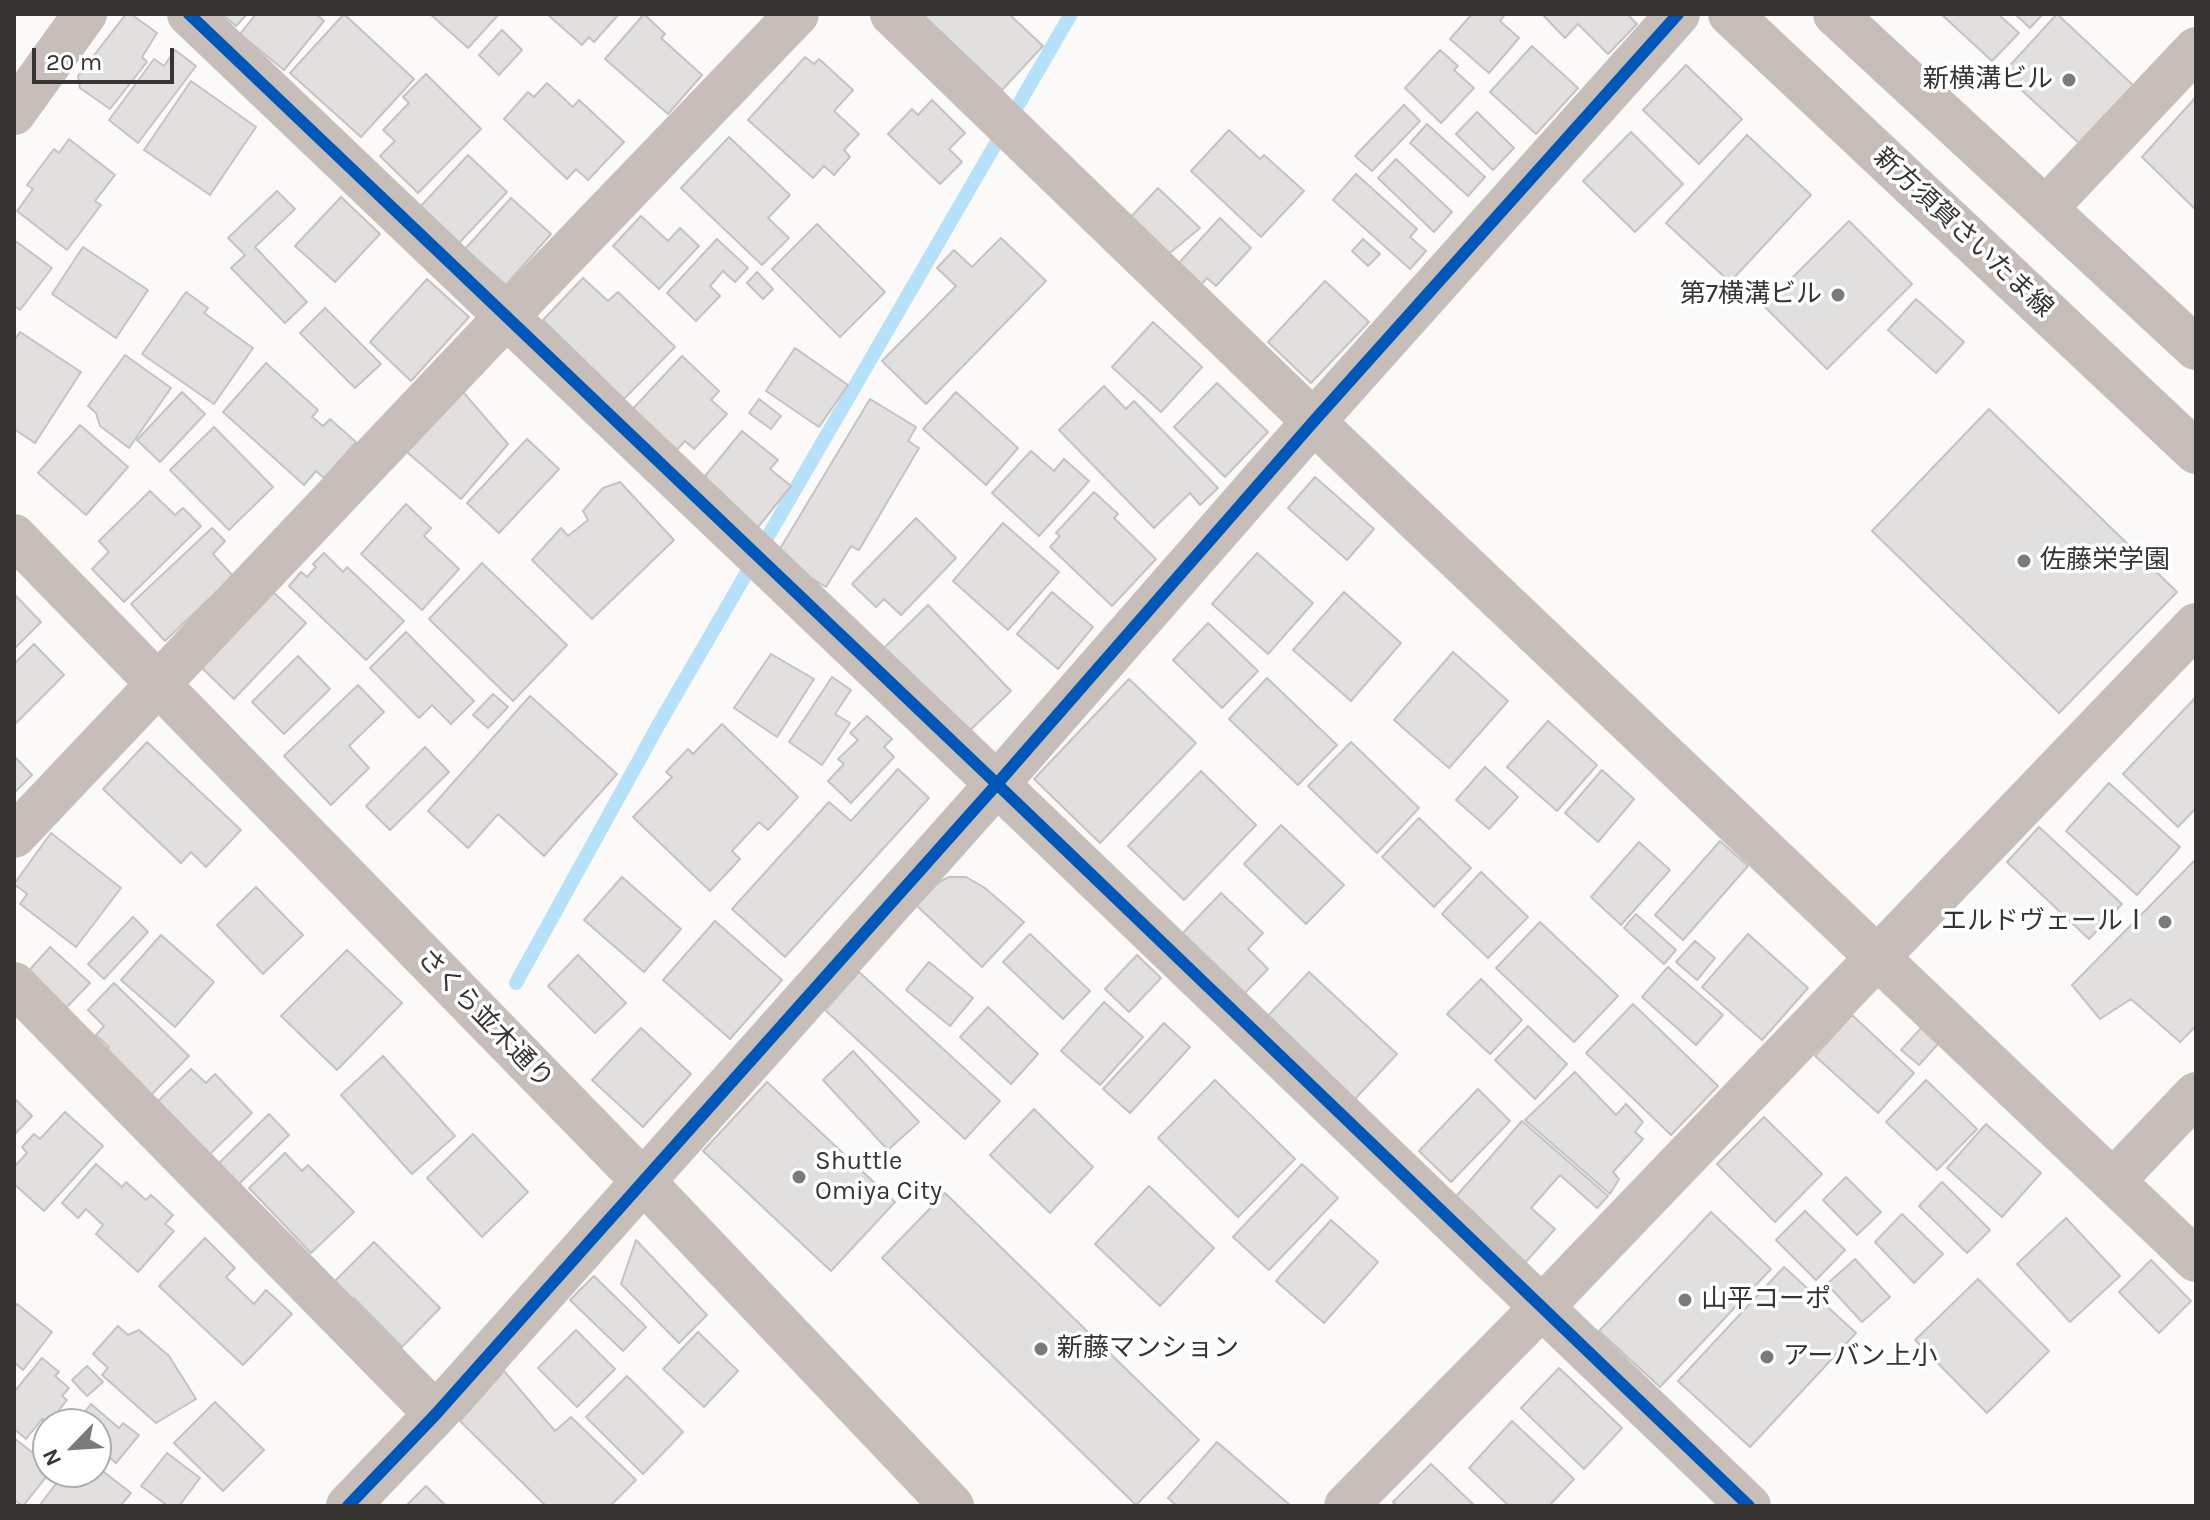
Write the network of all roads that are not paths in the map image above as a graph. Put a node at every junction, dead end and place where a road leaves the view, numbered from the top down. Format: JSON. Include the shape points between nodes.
{"nodes":[{"id":1,"x":85,"y":14,"type":"edge"},
{"id":2,"x":189,"y":14,"type":"edge"},
{"id":3,"x":797,"y":14,"type":"edge"},
{"id":4,"x":892,"y":14,"type":"edge"},
{"id":5,"x":1678,"y":14,"type":"edge"},
{"id":6,"x":1730,"y":14,"type":"edge"},
{"id":7,"x":1835,"y":14,"type":"edge"},
{"id":8,"x":2196,"y":49,"type":"edge"},
{"id":9,"x":14,"y":113,"type":"edge"},
{"id":10,"x":2046,"y":208,"type":"junction"},
{"id":11,"x":506,"y":317,"type":"junction"},
{"id":12,"x":2196,"y":348,"type":"edge"},
{"id":13,"x":1314,"y":421,"type":"junction"},
{"id":14,"x":2196,"y":452,"type":"edge"},
{"id":15,"x":14,"y":536,"type":"edge"},
{"id":16,"x":2196,"y":625,"type":"edge"},
{"id":17,"x":158,"y":684,"type":"junction"},
{"id":18,"x":997,"y":784,"type":"junction"},
{"id":19,"x":14,"y":836,"type":"edge"},
{"id":20,"x":1877,"y":957,"type":"junction"},
{"id":21,"x":14,"y":984,"type":"edge"},
{"id":22,"x":2196,"y":1094,"type":"edge"},
{"id":23,"x":643,"y":1181,"type":"junction"},
{"id":24,"x":2113,"y":1181,"type":"junction"},
{"id":25,"x":2196,"y":1260,"type":"edge"},
{"id":26,"x":1542,"y":1307,"type":"junction"},
{"id":27,"x":436,"y":1414,"type":"junction"},
{"id":28,"x":348,"y":1506,"type":"edge"},
{"id":29,"x":952,"y":1506,"type":"edge"},
{"id":30,"x":1346,"y":1506,"type":"edge"},
{"id":31,"x":1749,"y":1506,"type":"edge"}],
"edges":[{"from":1,"to":9,"type":"street"},
{"from":2,"to":11,"type":"street"},
{"from":3,"to":11,"type":"street"},
{"from":4,"to":13,"type":"street"},
{"from":5,"to":13,"type":"street"},
{"from":6,"to":14,"type":"main road","name":"新方須賀さいたま線"},
{"from":7,"to":10,"type":"main road"},
{"from":8,"to":10,"type":"street"},
{"from":10,"to":12,"type":"main road"},
{"from":11,"to":17,"type":"street"},
{"from":11,"to":18,"type":"street"},
{"from":13,"to":18,"type":"street"},
{"from":13,"to":20,"type":"street"},
{"from":15,"to":17,"type":"street","name":"さくら並木通り"},
{"from":16,"to":20,"type":"street"},
{"from":17,"to":19,"type":"street"},
{"from":17,"to":23,"type":"street","name":"さくら並木通り"},
{"from":18,"to":23,"type":"street"},
{"from":18,"to":26,"type":"street"},
{"from":20,"to":24,"type":"street"},
{"from":20,"to":26,"type":"street"},
{"from":21,"to":27,"type":"street"},
{"from":22,"to":24,"type":"street"},
{"from":23,"to":27,"type":"street"},
{"from":23,"to":29,"type":"street","name":"さくら並木通り"},
{"from":24,"to":25,"type":"street"},
{"from":26,"to":30,"type":"street"},
{"from":26,"to":31,"type":"street"},
{"from":27,"to":28,"type":"street"}]}
